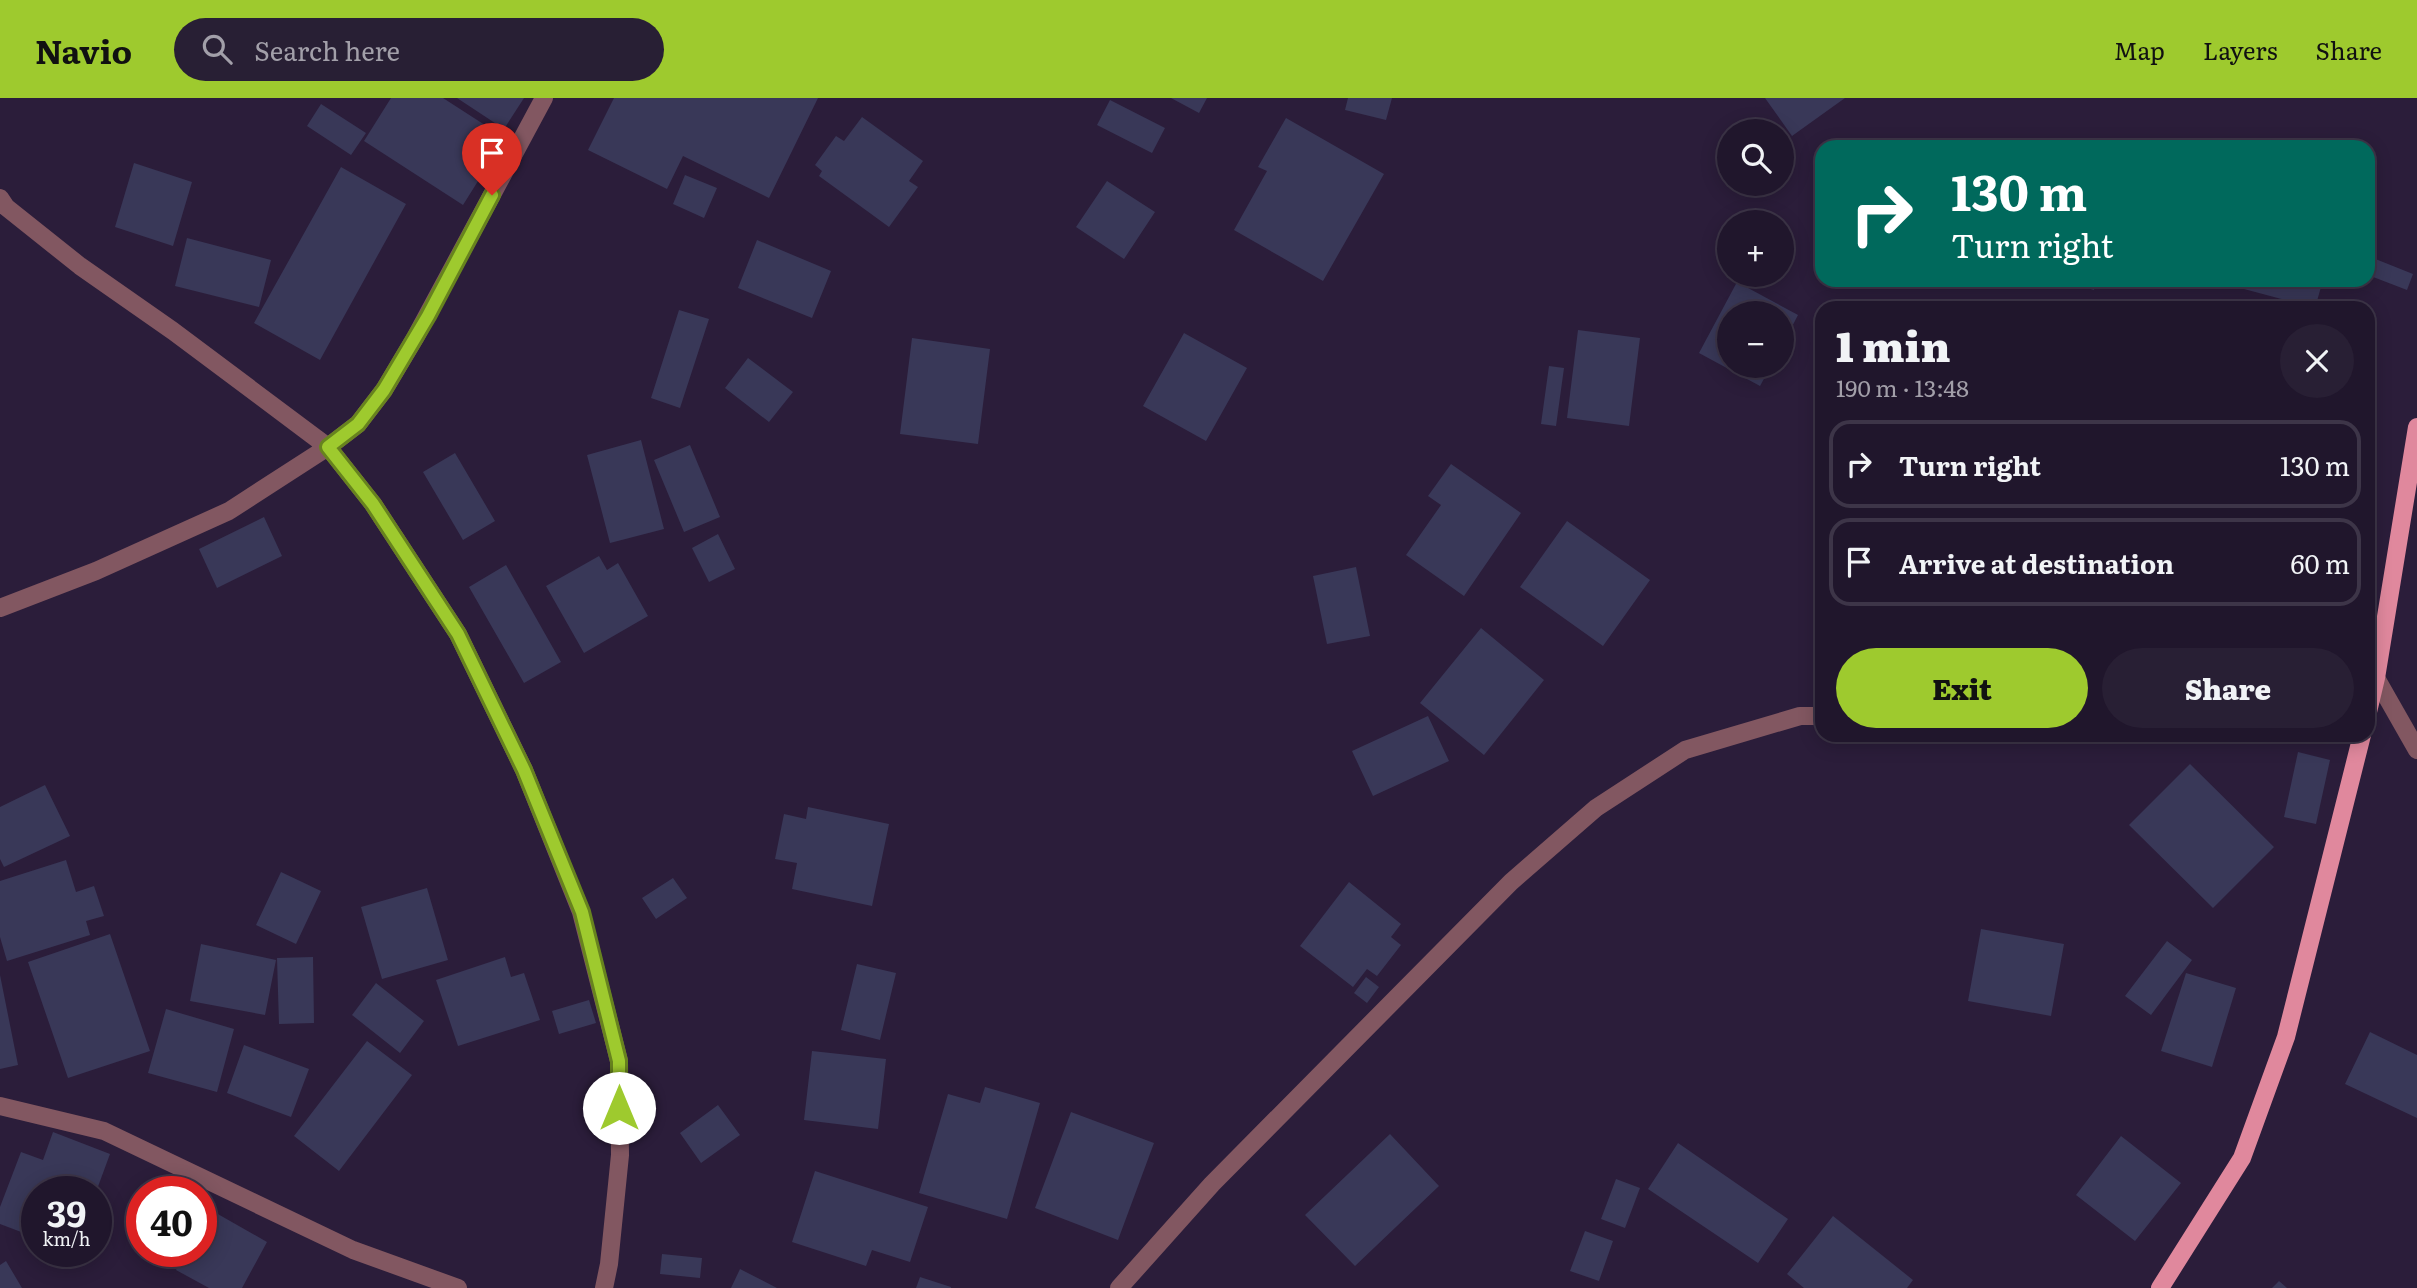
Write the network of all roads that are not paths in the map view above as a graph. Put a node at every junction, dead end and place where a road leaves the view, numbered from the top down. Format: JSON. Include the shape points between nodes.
{"nodes":[{"id":1,"x":544,"y":98,"type":"edge"},
{"id":2,"x":2,"y":204,"type":"edge"},
{"id":3,"x":2417,"y":427,"type":"edge"},
{"id":4,"x":328,"y":447,"type":"junction"},
{"id":5,"x":0,"y":608,"type":"edge"},
{"id":6,"x":2375,"y":661,"type":"edge"},
{"id":7,"x":2375,"y":683,"type":"edge"},
{"id":8,"x":1815,"y":716,"type":"edge"},
{"id":9,"x":2360,"y":742,"type":"edge"},
{"id":10,"x":2417,"y":750,"type":"edge"},
{"id":11,"x":0,"y":1106,"type":"edge"},
{"id":12,"x":458,"y":1288,"type":"edge"},
{"id":13,"x":604,"y":1288,"type":"edge"},
{"id":14,"x":1119,"y":1288,"type":"edge"},
{"id":15,"x":2160,"y":1288,"type":"edge"}],
"edges":[{"from":1,"to":4,"type":"street","via":[[384,390],[358,424]]},
{"from":2,"to":4,"type":"street","via":[[80,267]]},
{"from":3,"to":6,"type":"main road"},
{"from":4,"to":5,"type":"street","via":[[229,511]]},
{"from":4,"to":13,"type":"street","via":[[373,504],[458,634],[524,770],[582,912],[619,1061],[620,1155]]},
{"from":7,"to":10,"type":"street"},
{"from":8,"to":14,"type":"street","via":[[1800,716],[1685,750],[1596,808],[1511,882],[1212,1184]]},
{"from":9,"to":15,"type":"main road","via":[[2286,1037],[2242,1158]]},
{"from":11,"to":12,"type":"street","via":[[104,1131],[353,1250]]}]}
